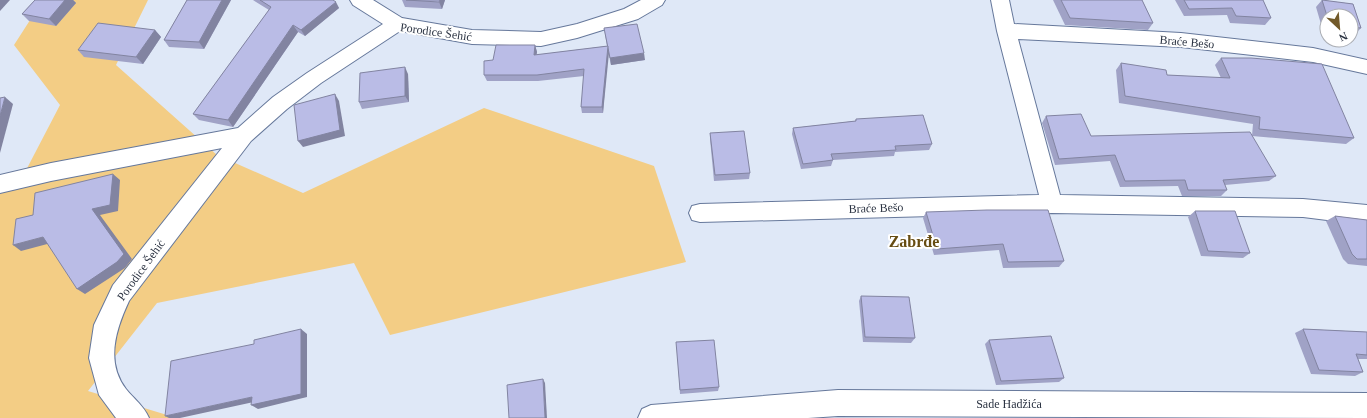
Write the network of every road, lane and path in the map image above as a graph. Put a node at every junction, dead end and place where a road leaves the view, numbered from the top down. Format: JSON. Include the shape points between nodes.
{"nodes":[{"id":1,"x":359,"y":0,"type":"edge"},
{"id":2,"x":656,"y":0,"type":"edge"},
{"id":3,"x":1000,"y":0,"type":"edge"},
{"id":4,"x":397,"y":24,"type":"junction"},
{"id":5,"x":1006,"y":31,"type":"junction"},
{"id":6,"x":1367,"y":67,"type":"edge"},
{"id":7,"x":244,"y":135,"type":"junction"},
{"id":8,"x":0,"y":184,"type":"edge"},
{"id":9,"x":1052,"y":204,"type":"junction"},
{"id":10,"x":700,"y":213,"type":"dead end"},
{"id":11,"x":1367,"y":215,"type":"edge"},
{"id":12,"x":1367,"y":406,"type":"edge"},
{"id":13,"x":136,"y":418,"type":"edge"},
{"id":14,"x":651,"y":418,"type":"edge"}],
"edges":[{"from":1,"to":4,"type":"street"},
{"from":2,"to":4,"type":"street","name":"Porodice Šehić","via":[[630,14],[577,31],[541,39],[472,37]]},
{"from":3,"to":5,"type":"street"},
{"from":4,"to":7,"type":"street","name":"Porodice Šehić","via":[[314,78],[280,103]]},
{"from":5,"to":6,"type":"street","name":"Braće Bešo","via":[[1181,40],[1313,55]]},
{"from":5,"to":9,"type":"street"},
{"from":7,"to":8,"type":"street"},
{"from":7,"to":13,"type":"street","name":"Porodice Šehić","via":[[121,293],[106,325],[101,358],[108,386],[126,410]]},
{"from":9,"to":10,"type":"street","name":"Braće Bešo"},
{"from":9,"to":11,"type":"street","name":"Braće Bešo","via":[[1303,208]]},
{"from":12,"to":14,"type":"street","name":"Sade Hadžića","via":[[838,403]]}]}
